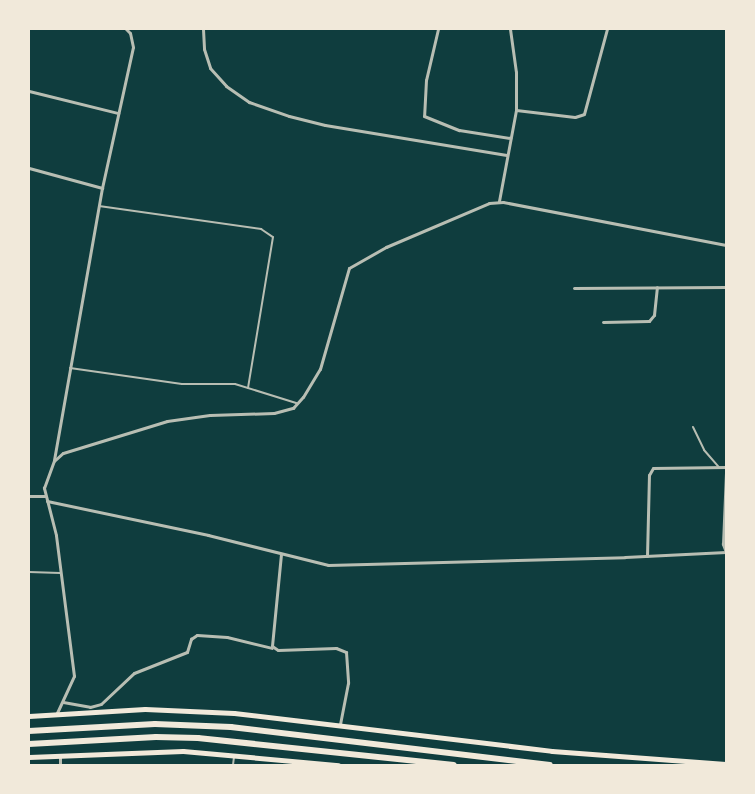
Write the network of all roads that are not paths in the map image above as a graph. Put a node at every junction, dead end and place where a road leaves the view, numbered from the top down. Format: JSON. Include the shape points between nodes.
{"nodes":[{"id":1,"x":126,"y":29,"type":"edge"},
{"id":2,"x":203,"y":29,"type":"edge"},
{"id":3,"x":438,"y":29,"type":"edge"},
{"id":4,"x":510,"y":29,"type":"edge"},
{"id":5,"x":607,"y":29,"type":"edge"},
{"id":6,"x":29,"y":92,"type":"edge"},
{"id":7,"x":516,"y":110,"type":"junction"},
{"id":8,"x":118,"y":113,"type":"junction"},
{"id":9,"x":510,"y":138,"type":"junction"},
{"id":10,"x":507,"y":155,"type":"junction"},
{"id":11,"x":29,"y":168,"type":"edge"},
{"id":12,"x":102,"y":188,"type":"junction"},
{"id":13,"x":499,"y":202,"type":"junction"},
{"id":14,"x":99,"y":206,"type":"junction"},
{"id":15,"x":726,"y":245,"type":"edge"},
{"id":16,"x":657,"y":287,"type":"junction"},
{"id":17,"x":726,"y":287,"type":"edge"},
{"id":18,"x":574,"y":288,"type":"dead end"},
{"id":19,"x":603,"y":322,"type":"dead end"},
{"id":20,"x":69,"y":368,"type":"junction"},
{"id":21,"x":248,"y":388,"type":"junction"},
{"id":22,"x":298,"y":404,"type":"junction"},
{"id":23,"x":693,"y":427,"type":"dead end"},
{"id":24,"x":54,"y":461,"type":"junction"},
{"id":25,"x":719,"y":466,"type":"junction"},
{"id":26,"x":726,"y":466,"type":"edge"},
{"id":27,"x":726,"y":473,"type":"edge"},
{"id":28,"x":29,"y":496,"type":"edge"},
{"id":29,"x":46,"y":496,"type":"junction"},
{"id":30,"x":47,"y":501,"type":"junction"},
{"id":31,"x":281,"y":554,"type":"junction"},
{"id":32,"x":648,"y":556,"type":"junction"},
{"id":33,"x":29,"y":572,"type":"edge"},
{"id":34,"x":60,"y":572,"type":"junction"},
{"id":35,"x":273,"y":648,"type":"junction"},
{"id":36,"x":63,"y":702,"type":"junction"},
{"id":37,"x":56,"y":715,"type":"junction"},
{"id":38,"x":29,"y":716,"type":"edge"},
{"id":39,"x":340,"y":724,"type":"junction"},
{"id":40,"x":29,"y":731,"type":"edge"},
{"id":41,"x":29,"y":744,"type":"edge"},
{"id":42,"x":234,"y":754,"type":"junction"},
{"id":43,"x":60,"y":755,"type":"junction"},
{"id":44,"x":29,"y":757,"type":"edge"},
{"id":45,"x":726,"y":764,"type":"edge"},
{"id":46,"x":60,"y":765,"type":"edge"},
{"id":47,"x":233,"y":765,"type":"edge"},
{"id":48,"x":338,"y":765,"type":"edge"},
{"id":49,"x":454,"y":765,"type":"edge"},
{"id":50,"x":550,"y":765,"type":"edge"}],
"edges":[{"from":1,"to":8,"type":"street","via":[[133,47]]},
{"from":2,"to":10,"type":"street","via":[[204,49],[210,68],[226,86],[249,102],[325,124]]},
{"from":3,"to":9,"type":"street","via":[[426,80],[424,116],[459,130]]},
{"from":4,"to":7,"type":"street","via":[[516,72]]},
{"from":5,"to":7,"type":"street","via":[[584,114],[574,117]]},
{"from":6,"to":8,"type":"street"},
{"from":7,"to":9,"type":"street"},
{"from":8,"to":12,"type":"street"},
{"from":9,"to":10,"type":"street"},
{"from":10,"to":13,"type":"street"},
{"from":11,"to":12,"type":"street"},
{"from":12,"to":14,"type":"street"},
{"from":13,"to":15,"type":"street"},
{"from":13,"to":22,"type":"street","via":[[482,206],[386,247],[349,268],[320,369]]},
{"from":14,"to":20,"type":"street"},
{"from":14,"to":21,"type":"lane","via":[[262,229],[273,237]]},
{"from":16,"to":17,"type":"street"},
{"from":16,"to":18,"type":"street"},
{"from":16,"to":19,"type":"street","via":[[654,315],[649,321]]},
{"from":20,"to":21,"type":"lane","via":[[182,384],[225,383]]},
{"from":20,"to":24,"type":"street"},
{"from":21,"to":22,"type":"lane"},
{"from":22,"to":24,"type":"street","via":[[274,413],[210,415],[155,424],[68,450]]},
{"from":23,"to":25,"type":"lane","via":[[704,450]]},
{"from":24,"to":29,"type":"street","via":[[45,482]]},
{"from":25,"to":26,"type":"street"},
{"from":25,"to":32,"type":"street","via":[[658,466],[650,471]]},
{"from":27,"to":32,"type":"street","via":[[723,544],[726,552]]},
{"from":28,"to":29,"type":"street"},
{"from":29,"to":30,"type":"street"},
{"from":30,"to":31,"type":"street"},
{"from":30,"to":34,"type":"street"},
{"from":31,"to":32,"type":"street","via":[[343,566]]},
{"from":31,"to":35,"type":"street"},
{"from":33,"to":34,"type":"lane"},
{"from":34,"to":36,"type":"street","via":[[74,676]]},
{"from":35,"to":36,"type":"street","via":[[218,636],[197,635],[186,652],[134,673],[101,704],[90,706]]},
{"from":35,"to":39,"type":"street","via":[[336,648],[346,652],[348,683]]},
{"from":36,"to":37,"type":"street"},
{"from":37,"to":38,"type":"main road"},
{"from":37,"to":39,"type":"main road","via":[[160,709]]},
{"from":39,"to":45,"type":"main road","via":[[552,751]]},
{"from":40,"to":50,"type":"highway","via":[[155,724],[230,727]]},
{"from":41,"to":49,"type":"highway","via":[[156,736],[198,738]]},
{"from":42,"to":43,"type":"main road","via":[[183,751]]},
{"from":42,"to":47,"type":"lane"},
{"from":42,"to":48,"type":"main road"},
{"from":43,"to":44,"type":"main road"},
{"from":43,"to":46,"type":"street"}]}
